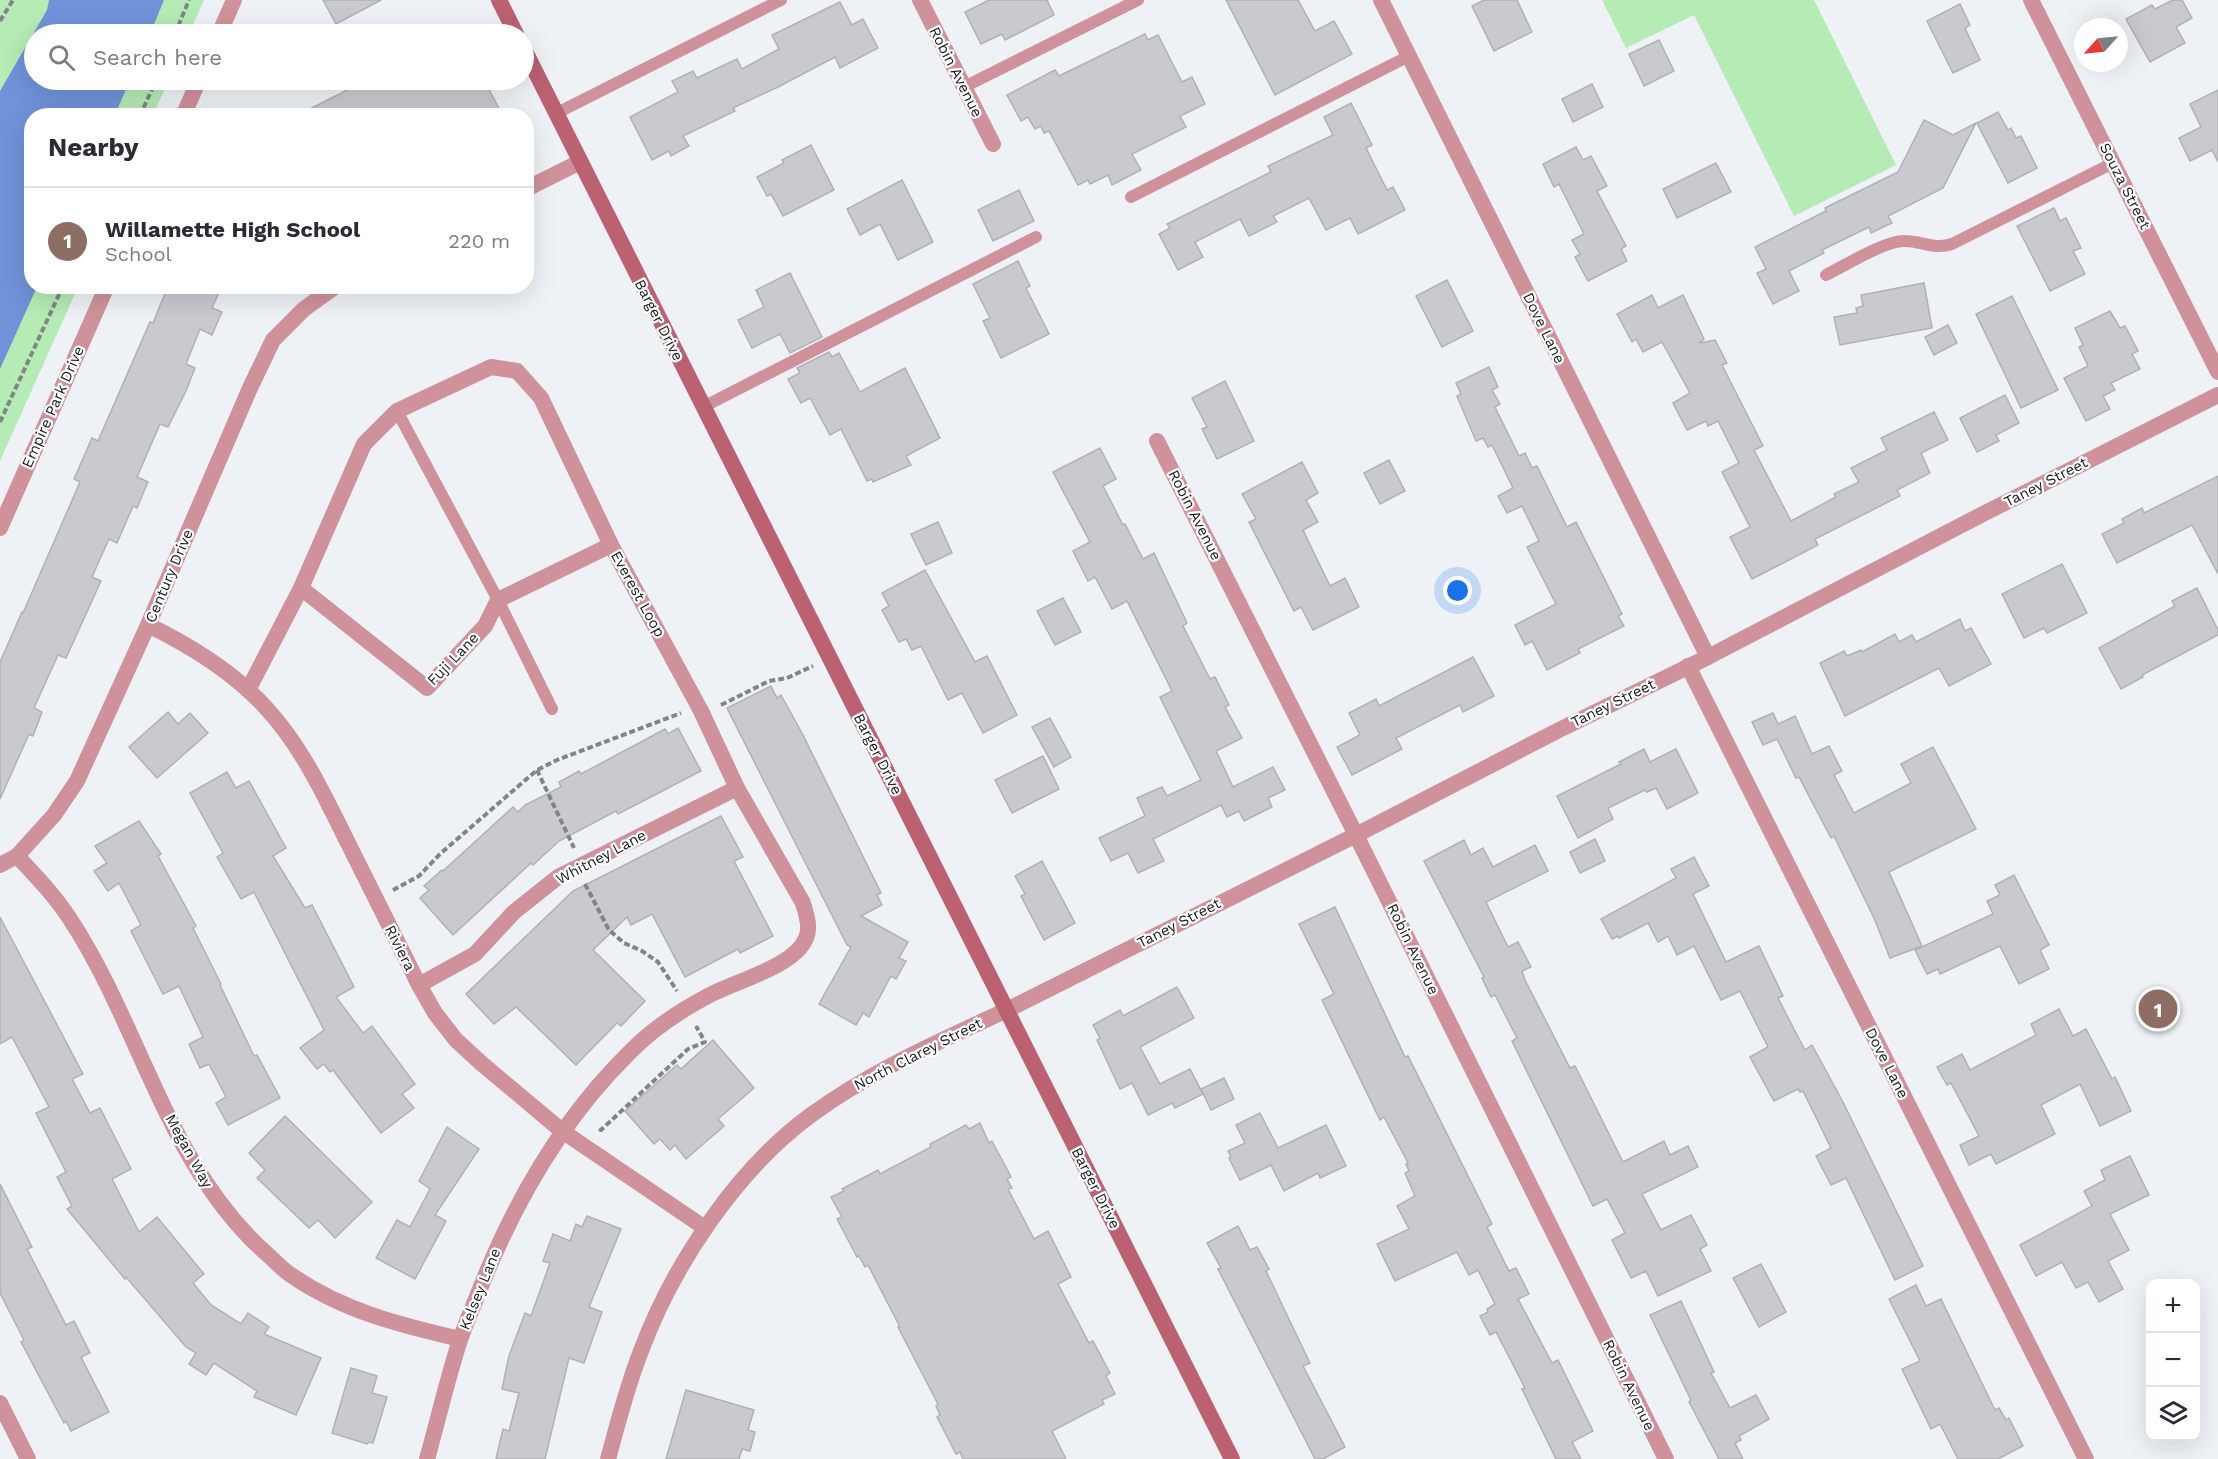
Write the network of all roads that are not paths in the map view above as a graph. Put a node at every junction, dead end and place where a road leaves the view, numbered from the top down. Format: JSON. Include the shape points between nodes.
{"nodes":[{"id":1,"x":234,"y":0,"type":"edge"},
{"id":2,"x":499,"y":0,"type":"edge"},
{"id":3,"x":781,"y":0,"type":"edge"},
{"id":4,"x":920,"y":0,"type":"edge"},
{"id":5,"x":1138,"y":0,"type":"edge"},
{"id":6,"x":1381,"y":0,"type":"edge"},
{"id":7,"x":2031,"y":0,"type":"edge"},
{"id":8,"x":223,"y":24,"type":"edge"},
{"id":9,"x":511,"y":24,"type":"edge"},
{"id":10,"x":1409,"y":56,"type":"junction"},
{"id":11,"x":534,"y":70,"type":"edge"},
{"id":12,"x":964,"y":87,"type":"junction"},
{"id":13,"x":195,"y":90,"type":"edge"},
{"id":14,"x":187,"y":108,"type":"edge"},
{"id":15,"x":555,"y":114,"type":"junction"},
{"id":16,"x":993,"y":144,"type":"dead end"},
{"id":17,"x":580,"y":162,"type":"junction"},
{"id":18,"x":2113,"y":163,"type":"junction"},
{"id":19,"x":534,"y":185,"type":"edge"},
{"id":20,"x":1131,"y":197,"type":"dead end"},
{"id":21,"x":1036,"y":237,"type":"dead end"},
{"id":22,"x":1826,"y":275,"type":"dead end"},
{"id":23,"x":103,"y":294,"type":"edge"},
{"id":24,"x":325,"y":294,"type":"edge"},
{"id":25,"x":2218,"y":372,"type":"edge"},
{"id":26,"x":2218,"y":395,"type":"edge"},
{"id":27,"x":703,"y":407,"type":"junction"},
{"id":28,"x":397,"y":411,"type":"junction"},
{"id":29,"x":1157,"y":441,"type":"dead end"},
{"id":30,"x":0,"y":528,"type":"edge"},
{"id":31,"x":611,"y":545,"type":"junction"},
{"id":32,"x":301,"y":588,"type":"junction"},
{"id":33,"x":498,"y":600,"type":"junction"},
{"id":34,"x":148,"y":625,"type":"junction"},
{"id":35,"x":1708,"y":657,"type":"junction"},
{"id":36,"x":1688,"y":666,"type":"junction"},
{"id":37,"x":248,"y":690,"type":"junction"},
{"id":38,"x":552,"y":709,"type":"dead end"},
{"id":39,"x":737,"y":788,"type":"junction"},
{"id":40,"x":1356,"y":835,"type":"junction"},
{"id":41,"x":17,"y":856,"type":"junction"},
{"id":42,"x":0,"y":865,"type":"edge"},
{"id":43,"x":419,"y":985,"type":"junction"},
{"id":44,"x":1007,"y":1010,"type":"junction"},
{"id":45,"x":562,"y":1131,"type":"junction"},
{"id":46,"x":705,"y":1228,"type":"junction"},
{"id":47,"x":460,"y":1339,"type":"junction"},
{"id":48,"x":0,"y":1403,"type":"edge"},
{"id":49,"x":28,"y":1459,"type":"edge"},
{"id":50,"x":427,"y":1459,"type":"edge"},
{"id":51,"x":608,"y":1459,"type":"edge"},
{"id":52,"x":1232,"y":1459,"type":"edge"},
{"id":53,"x":1666,"y":1459,"type":"edge"},
{"id":54,"x":2086,"y":1459,"type":"edge"}],
"edges":[{"from":1,"to":8,"type":"street"},
{"from":2,"to":9,"type":"main road"},
{"from":3,"to":15,"type":"lane"},
{"from":4,"to":12,"type":"street","name":"Robin Avenue"},
{"from":5,"to":12,"type":"lane"},
{"from":6,"to":10,"type":"street","name":"Dove Lane"},
{"from":7,"to":18,"type":"street","name":"Souza Street"},
{"from":10,"to":20,"type":"lane"},
{"from":10,"to":35,"type":"street","name":"Dove Lane"},
{"from":11,"to":15,"type":"main road","name":"Barger Drive"},
{"from":12,"to":16,"type":"street","name":"Robin Avenue"},
{"from":13,"to":14,"type":"street"},
{"from":15,"to":17,"type":"main road","name":"Barger Drive"},
{"from":17,"to":19,"type":"street"},
{"from":17,"to":27,"type":"main road","name":"Barger Drive"},
{"from":18,"to":22,"type":"lane","via":[[1952,244],[1941,248],[1904,240]]},
{"from":18,"to":25,"type":"street","name":"Souza Street"},
{"from":21,"to":27,"type":"lane"},
{"from":23,"to":30,"type":"street","name":"Empire Park Drive"},
{"from":24,"to":34,"type":"street","name":"Century Drive","via":[[273,340]]},
{"from":26,"to":35,"type":"street","name":"Taney Street"},
{"from":27,"to":44,"type":"main road","name":"Barger Drive"},
{"from":28,"to":31,"type":"street","name":"Everest Loop","via":[[491,367],[517,371],[541,398]]},
{"from":28,"to":32,"type":"street","name":"Everest Loop","via":[[364,444]]},
{"from":28,"to":33,"type":"lane"},
{"from":29,"to":40,"type":"street","name":"Robin Avenue"},
{"from":31,"to":33,"type":"street"},
{"from":31,"to":39,"type":"street","name":"Everest Loop","via":[[701,711]]},
{"from":32,"to":33,"type":"street","name":"Fuji Lane","via":[[427,688],[485,626]]},
{"from":32,"to":37,"type":"street","name":"Everest Loop"},
{"from":33,"to":38,"type":"lane"},
{"from":34,"to":37,"type":"street","name":"Riviera","via":[[189,646]]},
{"from":34,"to":41,"type":"street","name":"Century Drive","via":[[77,781],[54,815]]},
{"from":35,"to":36,"type":"street","name":"Taney Street"},
{"from":36,"to":40,"type":"street","name":"Taney Street"},
{"from":36,"to":54,"type":"street","name":"Dove Lane"},
{"from":37,"to":43,"type":"street","name":"Riviera","via":[[296,746],[316,780]]},
{"from":39,"to":43,"type":"street","name":"Whitney Lane","via":[[558,877],[514,912],[475,954]]},
{"from":39,"to":45,"type":"street","name":"Everest Loop","via":[[802,903],[808,921],[806,938],[782,962],[708,996],[664,1022],[594,1088]]},
{"from":40,"to":44,"type":"street","name":"Taney Street"},
{"from":40,"to":53,"type":"street","name":"Robin Avenue"},
{"from":41,"to":42,"type":"street","name":"Century Drive"},
{"from":41,"to":47,"type":"street","name":"Megan Way","via":[[69,918],[94,960],[187,1153],[218,1202],[250,1239],[290,1274],[339,1303],[390,1322]]},
{"from":43,"to":45,"type":"street","name":"Riviera","via":[[456,1040]]},
{"from":44,"to":46,"type":"street","name":"North Clarey Street","via":[[904,1059],[810,1116],[756,1166]]},
{"from":44,"to":52,"type":"main road","name":"Barger Drive"},
{"from":45,"to":46,"type":"street","name":"Riviera"},
{"from":45,"to":47,"type":"street","name":"Kelsey Lane","via":[[522,1195]]},
{"from":46,"to":51,"type":"street","name":"North Clarey Street","via":[[665,1296],[641,1350]]},
{"from":47,"to":50,"type":"street","name":"Kelsey Lane"},
{"from":48,"to":49,"type":"street"}]}
